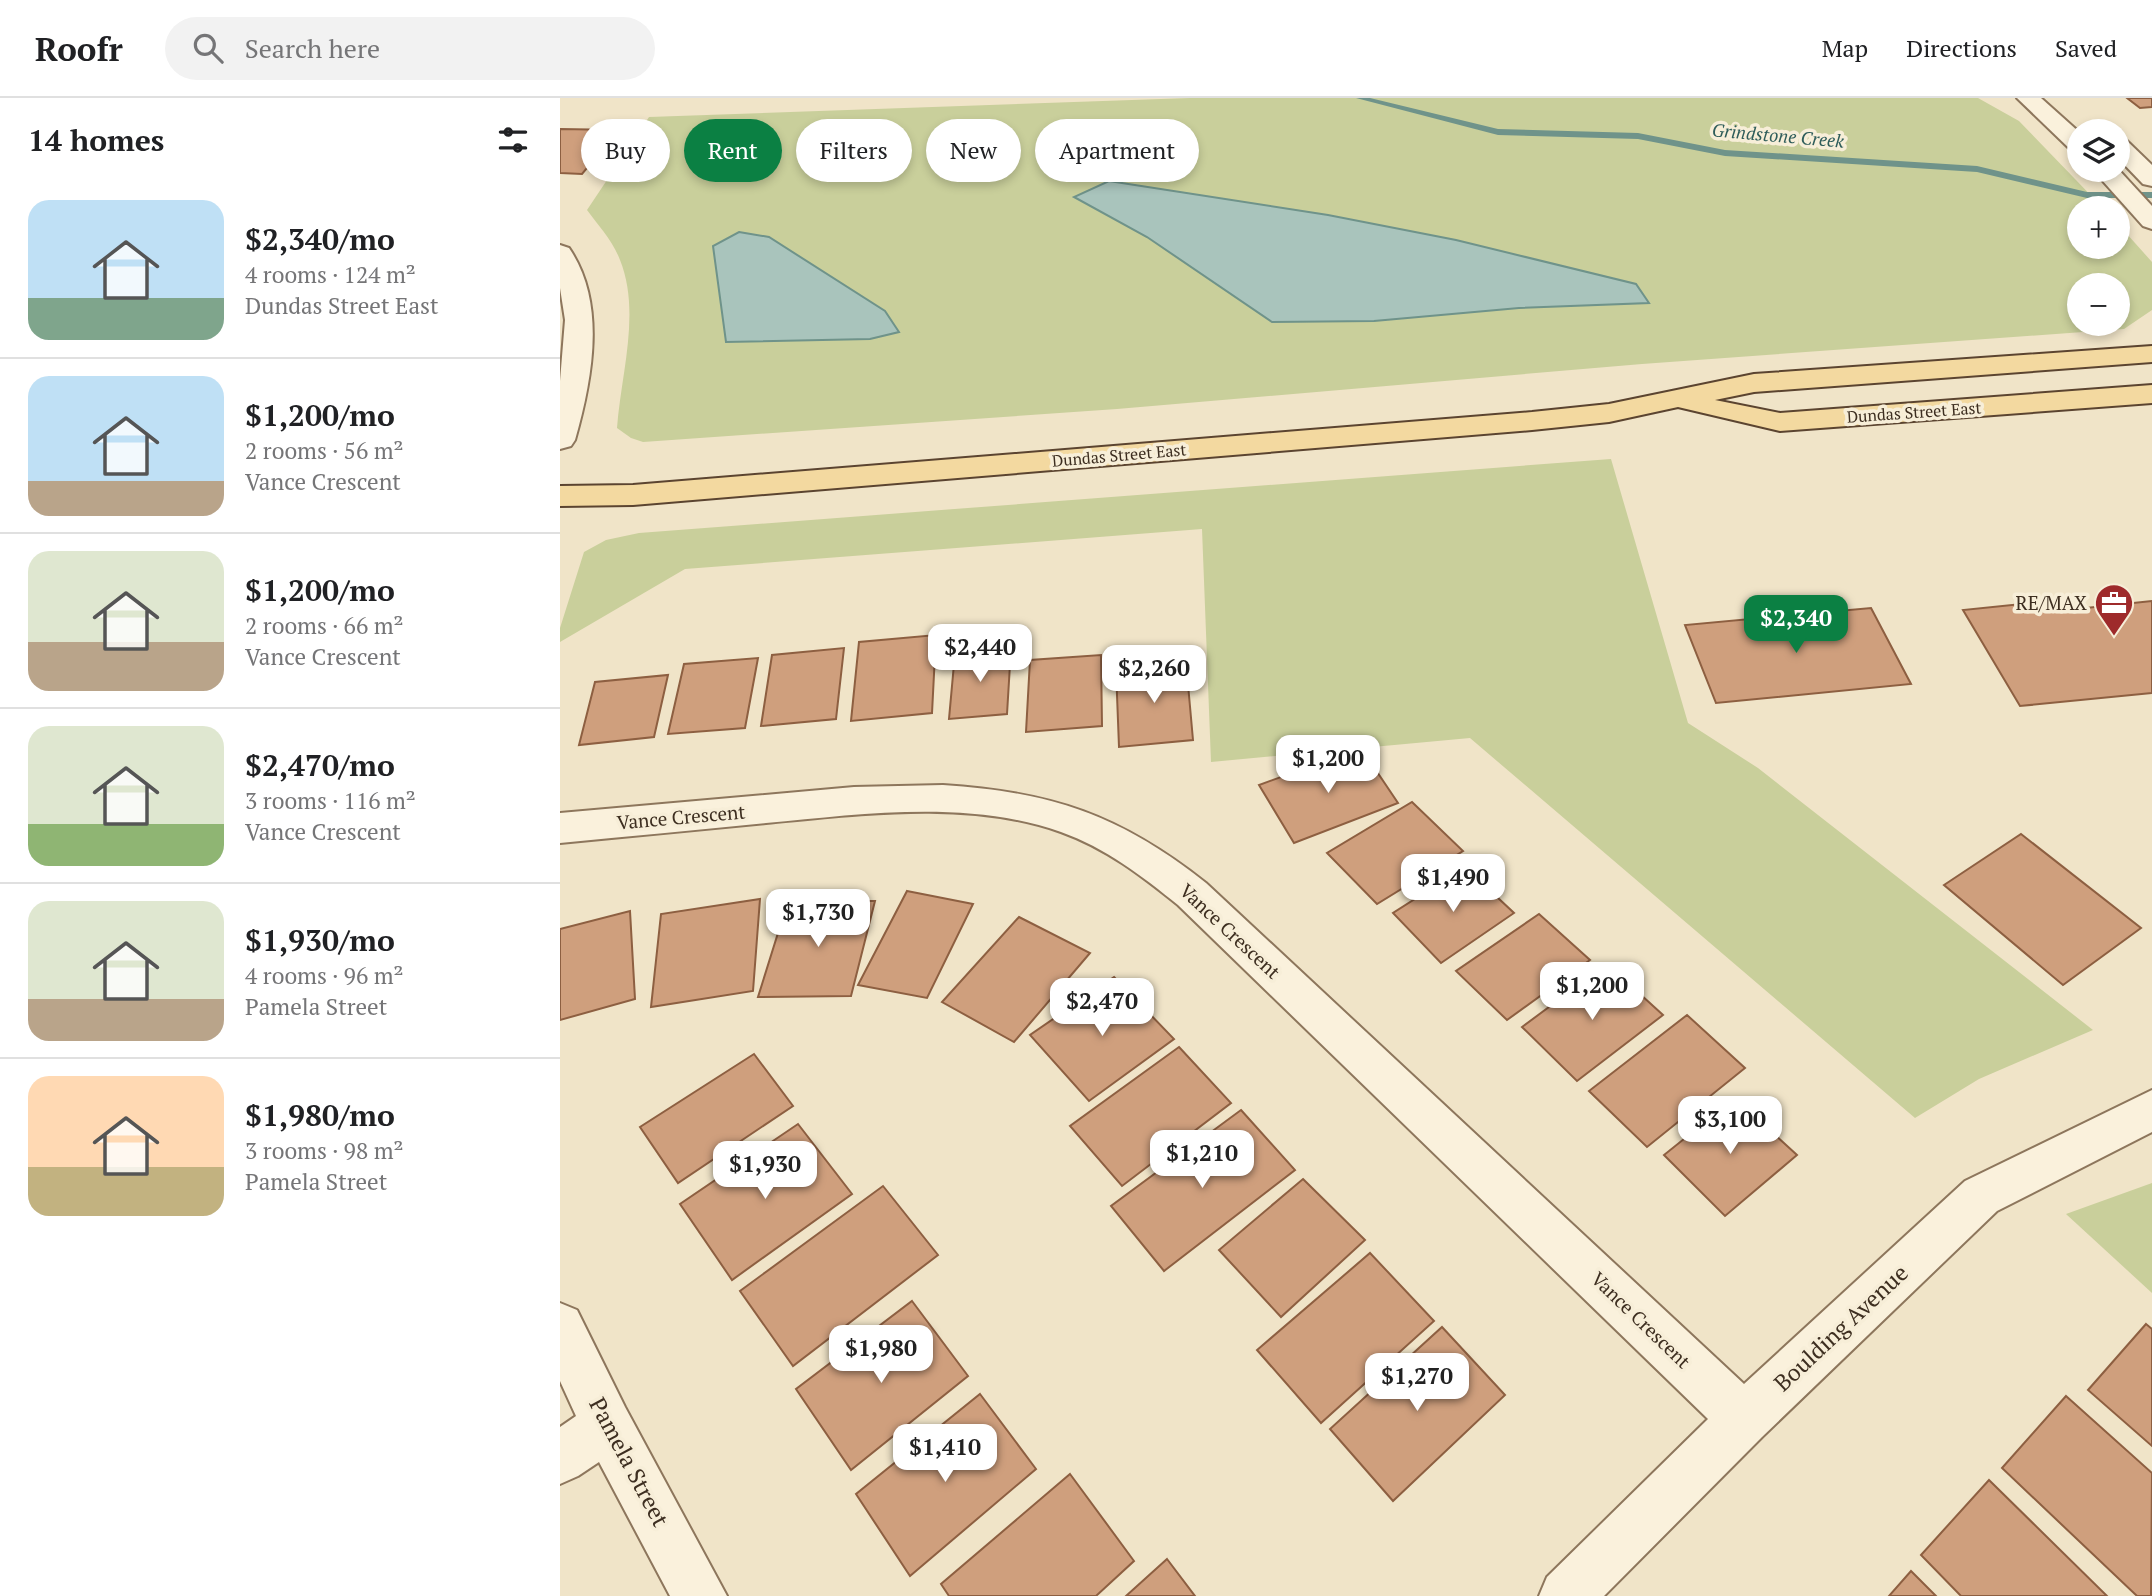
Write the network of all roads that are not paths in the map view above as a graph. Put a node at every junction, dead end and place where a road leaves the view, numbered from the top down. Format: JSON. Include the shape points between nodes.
{"nodes":[{"id":1,"x":2028,"y":98,"type":"edge"},
{"id":2,"x":2067,"y":134,"type":"edge"},
{"id":3,"x":2130,"y":157,"type":"edge"},
{"id":4,"x":2152,"y":178,"type":"edge"},
{"id":5,"x":2116,"y":182,"type":"edge"},
{"id":6,"x":2152,"y":220,"type":"edge"},
{"id":7,"x":560,"y":253,"type":"edge"},
{"id":8,"x":2152,"y":354,"type":"edge"},
{"id":9,"x":2152,"y":394,"type":"edge"},
{"id":10,"x":1677,"y":400,"type":"junction"},
{"id":11,"x":560,"y":440,"type":"edge"},
{"id":12,"x":560,"y":496,"type":"edge"},
{"id":13,"x":560,"y":828,"type":"edge"},
{"id":14,"x":2152,"y":1111,"type":"edge"},
{"id":15,"x":560,"y":1327,"type":"edge"},
{"id":16,"x":1744,"y":1419,"type":"junction"},
{"id":17,"x":607,"y":1425,"type":"junction"},
{"id":18,"x":560,"y":1458,"type":"edge"},
{"id":19,"x":700,"y":1596,"type":"edge"},
{"id":20,"x":1566,"y":1596,"type":"edge"}],
"edges":[{"from":1,"to":2,"type":"street"},
{"from":3,"to":4,"type":"street"},
{"from":5,"to":6,"type":"street"},
{"from":7,"to":11,"type":"street","via":[[576,290],[578,330],[571,397]]},
{"from":8,"to":10,"type":"main road","name":"Dundas Street East","via":[[1754,383]]},
{"from":9,"to":10,"type":"main road","name":"Dundas Street East","via":[[1780,422]]},
{"from":10,"to":12,"type":"main road","name":"Dundas Street East","via":[[1545,419],[915,473],[633,495]]},
{"from":13,"to":16,"type":"street","name":"Vance Crescent","via":[[919,796],[1020,807],[1113,839],[1192,894]]},
{"from":14,"to":16,"type":"street","name":"Boulding Avenue","via":[[1981,1196]]},
{"from":15,"to":17,"type":"street","name":"Pamela Street"},
{"from":16,"to":20,"type":"street","name":"Boulding Avenue"},
{"from":17,"to":18,"type":"street"},
{"from":17,"to":19,"type":"street","name":"Pamela Street"}]}
